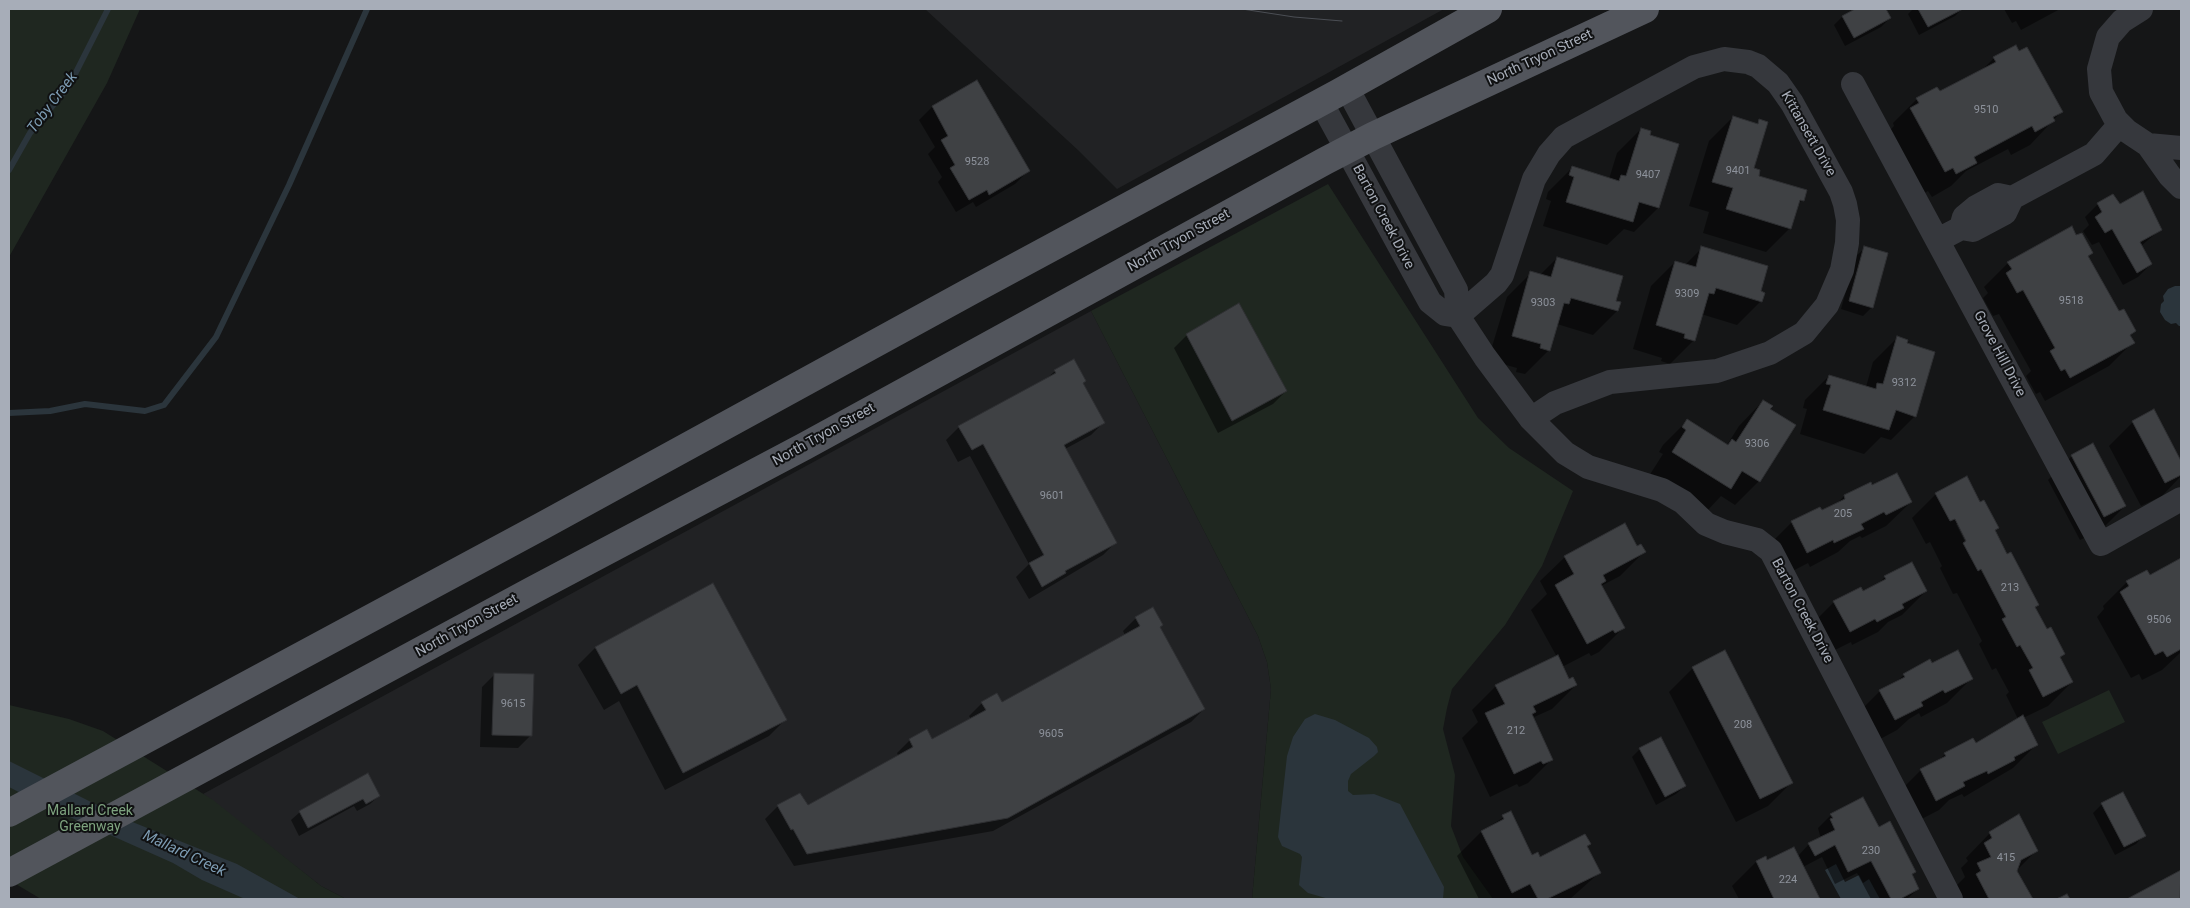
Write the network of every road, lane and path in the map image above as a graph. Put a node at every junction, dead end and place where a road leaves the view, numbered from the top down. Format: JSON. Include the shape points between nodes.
{"nodes":[{"id":1,"x":1488,"y":9,"type":"edge"},
{"id":2,"x":1645,"y":9,"type":"edge"},
{"id":3,"x":2141,"y":9,"type":"edge"},
{"id":4,"x":1853,"y":84,"type":"dead end"},
{"id":5,"x":1347,"y":88,"type":"junction"},
{"id":6,"x":1321,"y":102,"type":"junction"},
{"id":7,"x":2120,"y":124,"type":"junction"},
{"id":8,"x":1373,"y":136,"type":"junction"},
{"id":9,"x":2148,"y":145,"type":"junction"},
{"id":10,"x":2181,"y":148,"type":"edge"},
{"id":11,"x":1347,"y":150,"type":"junction"},
{"id":12,"x":2181,"y":186,"type":"edge"},
{"id":13,"x":1938,"y":240,"type":"junction"},
{"id":14,"x":1458,"y":316,"type":"junction"},
{"id":15,"x":1531,"y":419,"type":"junction"},
{"id":16,"x":2181,"y":500,"type":"edge"},
{"id":17,"x":9,"y":813,"type":"edge"},
{"id":18,"x":9,"y":874,"type":"edge"},
{"id":19,"x":1951,"y":899,"type":"edge"}],
"edges":[{"from":1,"to":5,"type":"main road"},
{"from":2,"to":8,"type":"main road","name":"North Tryon Street"},
{"from":3,"to":7,"type":"street","via":[[2114,28],[2101,57],[2101,92]]},
{"from":4,"to":13,"type":"street","name":"Grove Hill Drive"},
{"from":5,"to":6,"type":"main road"},
{"from":5,"to":8,"type":"street","name":"Barton Creek Drive"},
{"from":6,"to":11,"type":"street","name":"Barton Creek Drive"},
{"from":6,"to":17,"type":"main road"},
{"from":7,"to":9,"type":"street"},
{"from":7,"to":13,"type":"street","via":[[2094,154],[2012,198],[2005,213],[1972,230],[1961,228]]},
{"from":8,"to":11,"type":"main road","name":"North Tryon Street"},
{"from":8,"to":14,"type":"street","name":"Barton Creek Drive","via":[[1456,290]]},
{"from":9,"to":10,"type":"street"},
{"from":9,"to":12,"type":"street"},
{"from":11,"to":14,"type":"street","name":"Barton Creek Drive","via":[[1430,302],[1445,314]]},
{"from":11,"to":18,"type":"main road","name":"North Tryon Street"},
{"from":13,"to":16,"type":"street","name":"Grove Hill Drive","via":[[2101,544]]},
{"from":14,"to":15,"type":"street","name":"Barton Creek Drive"},
{"from":14,"to":15,"type":"street","name":"Kittansett Drive","via":[[1502,275],[1534,179],[1549,154],[1564,138],[1694,67],[1711,62],[1736,59],[1748,62],[1768,74],[1785,92],[1842,192],[1848,220],[1848,243],[1842,270],[1828,304],[1816,320],[1789,343],[1741,363],[1703,373],[1610,382],[1555,402]]},
{"from":15,"to":19,"type":"street","name":"Barton Creek Drive","via":[[1555,445],[1578,462],[1662,490],[1687,505],[1706,524],[1758,540],[1771,551]]}]}
